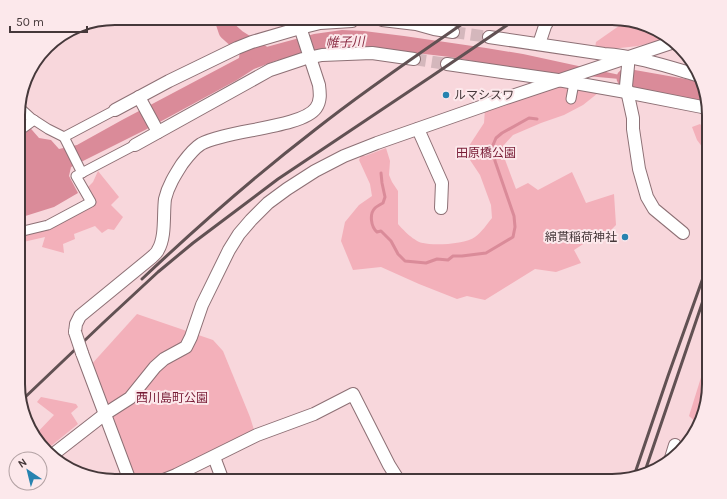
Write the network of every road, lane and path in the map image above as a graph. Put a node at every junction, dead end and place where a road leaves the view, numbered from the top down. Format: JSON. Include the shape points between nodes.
{"nodes":[{"id":1,"x":310,"y":25,"type":"edge"},
{"id":2,"x":420,"y":25,"type":"edge"},
{"id":3,"x":546,"y":25,"type":"edge"},
{"id":4,"x":300,"y":27,"type":"edge"},
{"id":5,"x":453,"y":32,"type":"tunnel mouth"},
{"id":6,"x":489,"y":37,"type":"tunnel mouth"},
{"id":7,"x":539,"y":44,"type":"junction"},
{"id":8,"x":668,"y":45,"type":"edge"},
{"id":9,"x":310,"y":57,"type":"junction"},
{"id":10,"x":414,"y":59,"type":"tunnel mouth"},
{"id":11,"x":628,"y":62,"type":"junction"},
{"id":12,"x":447,"y":64,"type":"tunnel mouth"},
{"id":13,"x":693,"y":75,"type":"edge"},
{"id":14,"x":565,"y":80,"type":"junction"},
{"id":15,"x":626,"y":89,"type":"junction"},
{"id":16,"x":140,"y":99,"type":"junction"},
{"id":17,"x":571,"y":99,"type":"dead end"},
{"id":18,"x":702,"y":107,"type":"edge"},
{"id":19,"x":115,"y":110,"type":"joint"},
{"id":20,"x":25,"y":113,"type":"edge"},
{"id":21,"x":32,"y":121,"type":"junction"},
{"id":22,"x":25,"y":126,"type":"edge"},
{"id":23,"x":418,"y":129,"type":"junction"},
{"id":24,"x":156,"y":130,"type":"junction"},
{"id":25,"x":64,"y":138,"type":"junction"},
{"id":26,"x":134,"y":144,"type":"joint"},
{"id":27,"x":81,"y":171,"type":"junction"},
{"id":28,"x":441,"y":208,"type":"dead end"},
{"id":29,"x":25,"y":231,"type":"edge"},
{"id":30,"x":683,"y":233,"type":"dead end"},
{"id":31,"x":105,"y":414,"type":"junction"},
{"id":32,"x":675,"y":445,"type":"dead end"},
{"id":33,"x":673,"y":450,"type":"edge"},
{"id":34,"x":56,"y":452,"type":"edge"},
{"id":35,"x":214,"y":457,"type":"junction"},
{"id":36,"x":127,"y":474,"type":"edge"},
{"id":37,"x":180,"y":474,"type":"edge"},
{"id":38,"x":220,"y":474,"type":"edge"},
{"id":39,"x":395,"y":474,"type":"edge"}],
"edges":[{"from":1,"to":4,"type":"street"},
{"from":2,"to":5,"type":"street"},
{"from":3,"to":7,"type":"street"},
{"from":4,"to":9,"type":"street"},
{"from":4,"to":16,"type":"street","via":[[237,48],[169,81]]},
{"from":6,"to":7,"type":"street"},
{"from":7,"to":11,"type":"street"},
{"from":8,"to":11,"type":"street"},
{"from":9,"to":10,"type":"street","via":[[372,53]]},
{"from":9,"to":24,"type":"street","via":[[270,70]]},
{"from":9,"to":31,"type":"street","bridge":true,"via":[[320,91],[315,109],[304,117],[217,138],[192,150],[171,182],[158,251],[80,316],[75,332]]},
{"from":11,"to":13,"type":"street"},
{"from":11,"to":14,"type":"street","via":[[614,62]]},
{"from":11,"to":15,"type":"street"},
{"from":12,"to":14,"type":"street"},
{"from":14,"to":15,"type":"street"},
{"from":14,"to":17,"type":"street"},
{"from":14,"to":23,"type":"street"},
{"from":15,"to":18,"type":"street"},
{"from":15,"to":30,"type":"street","via":[[633,118],[639,169],[647,197],[654,209]]},
{"from":16,"to":19,"type":"street"},
{"from":16,"to":24,"type":"street"},
{"from":19,"to":25,"type":"street"},
{"from":20,"to":21,"type":"street"},
{"from":21,"to":22,"type":"street"},
{"from":21,"to":25,"type":"street"},
{"from":23,"to":28,"type":"street","via":[[442,183]]},
{"from":23,"to":31,"type":"street","via":[[344,156],[315,171],[268,203],[251,220],[229,250],[202,305],[186,347],[164,359],[130,398]]},
{"from":24,"to":26,"type":"street"},
{"from":25,"to":27,"type":"street"},
{"from":26,"to":27,"type":"street"},
{"from":27,"to":29,"type":"street","via":[[76,176],[91,202],[48,225]]},
{"from":31,"to":34,"type":"street"},
{"from":31,"to":36,"type":"street"},
{"from":32,"to":33,"type":"street"},
{"from":35,"to":37,"type":"street"},
{"from":35,"to":38,"type":"street"},
{"from":35,"to":39,"type":"street","via":[[256,435],[314,414],[353,394]]}]}
